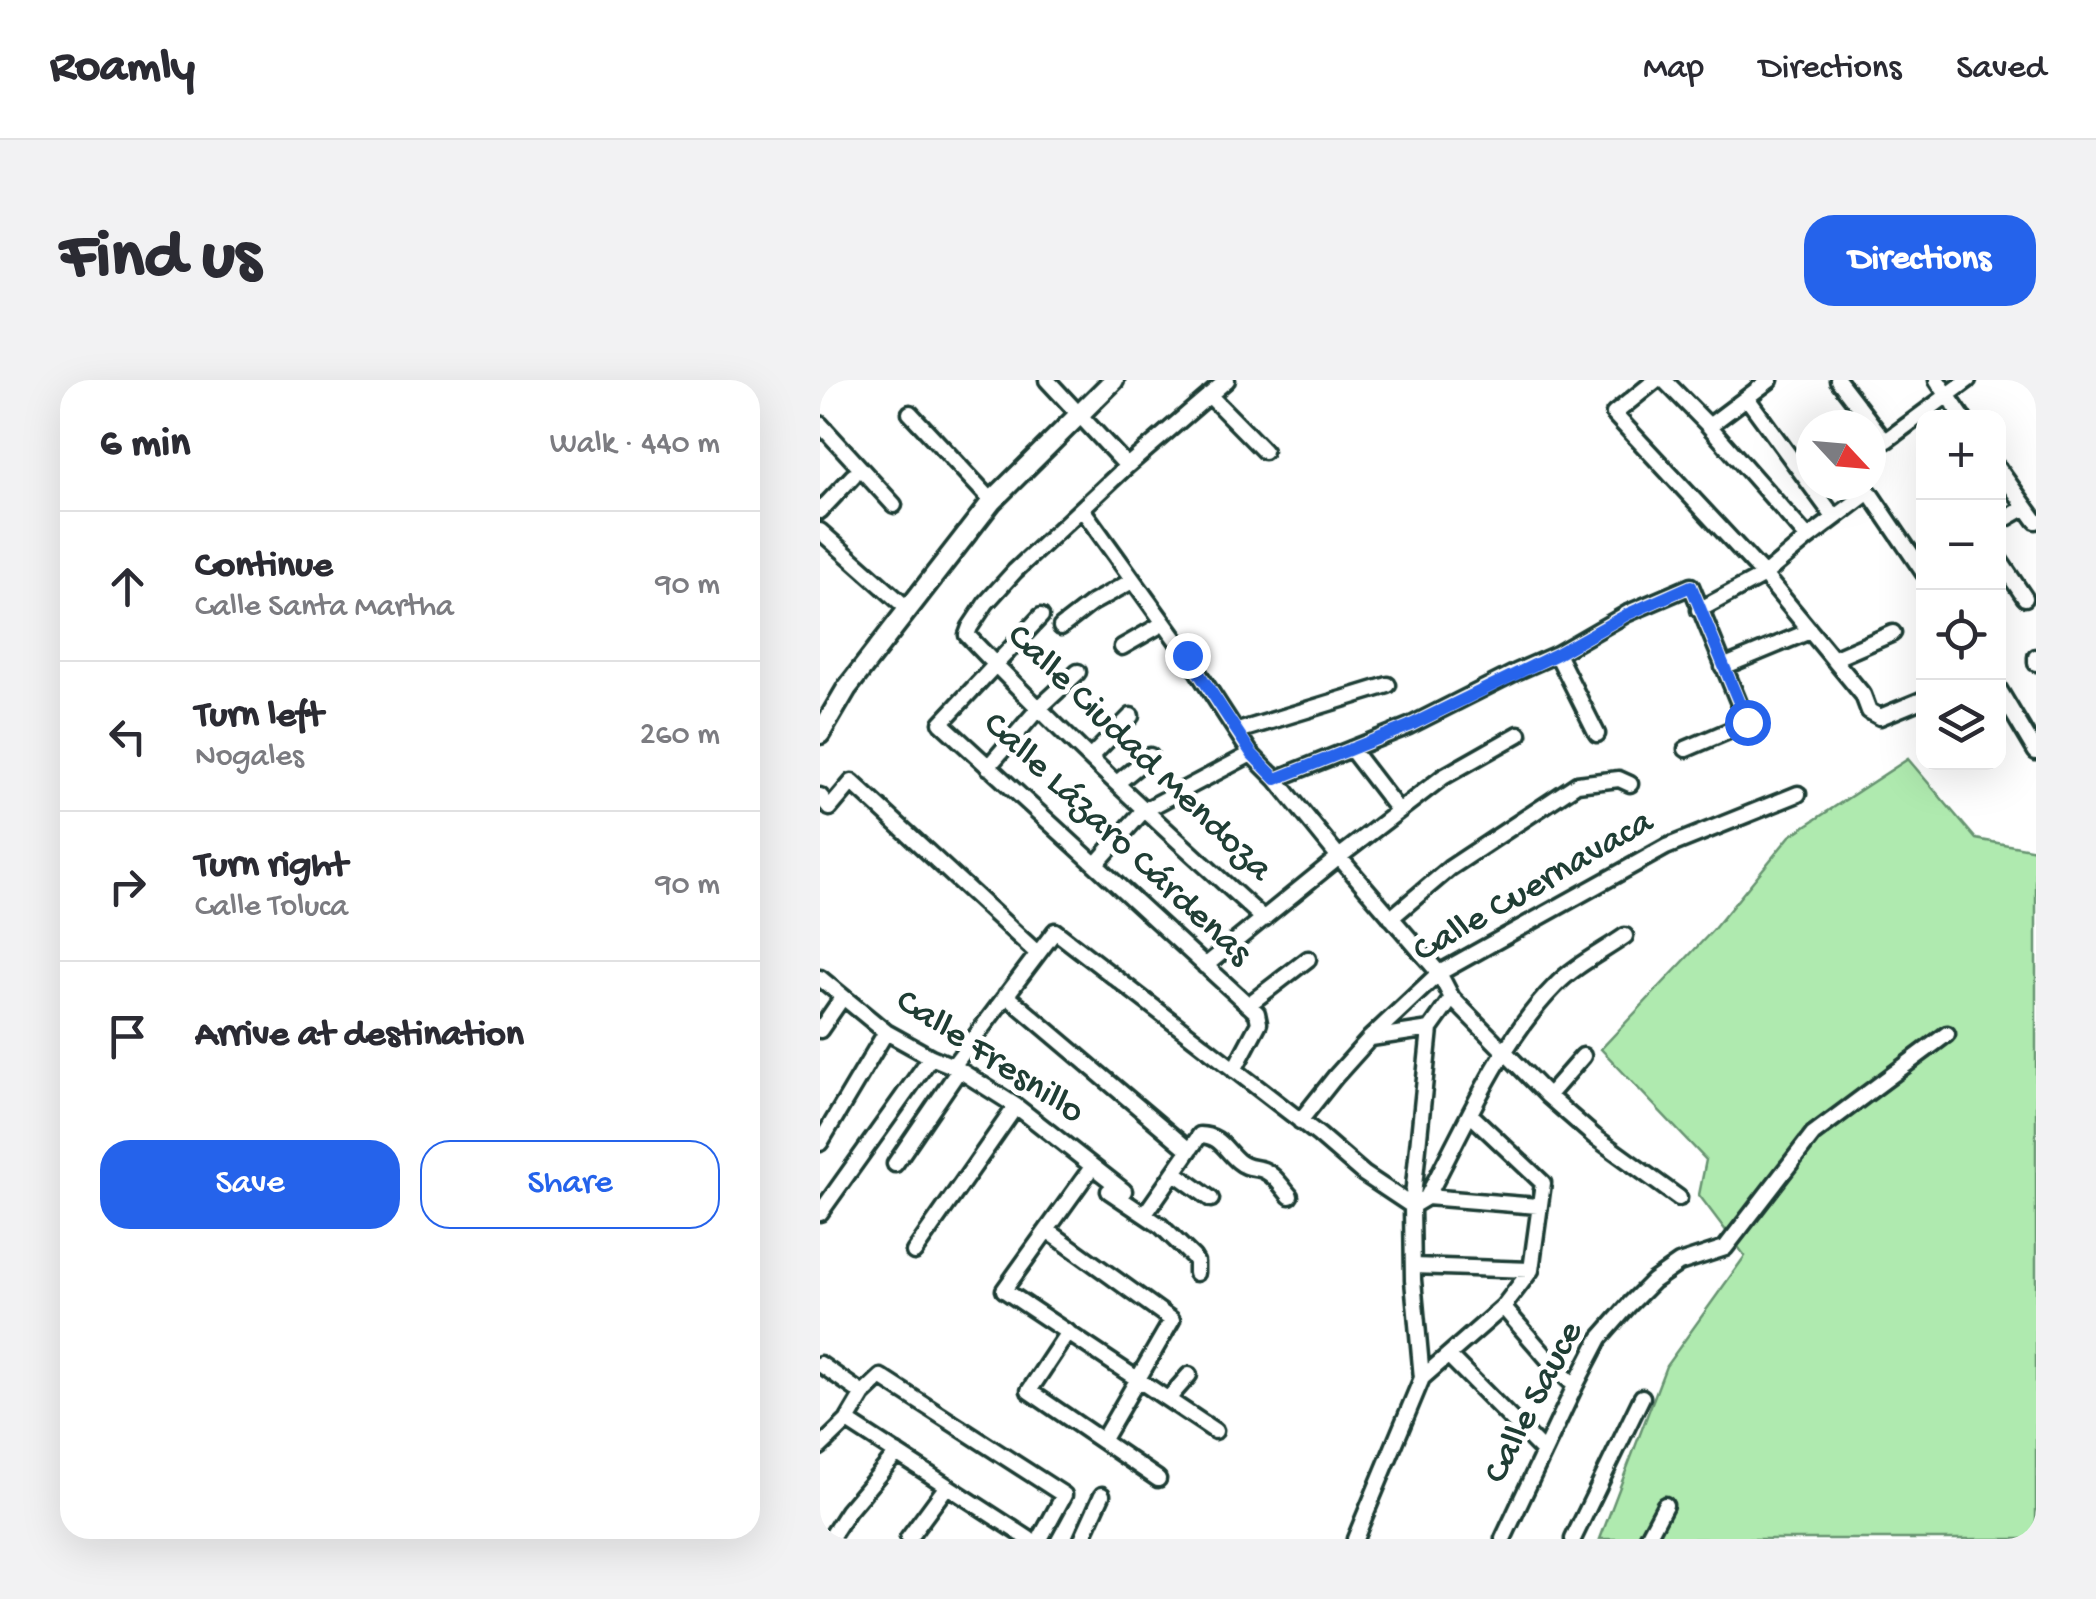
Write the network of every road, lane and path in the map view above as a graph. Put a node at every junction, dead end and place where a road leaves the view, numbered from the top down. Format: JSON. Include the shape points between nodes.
{"nodes":[{"id":1,"x":1048,"y":380,"type":"edge"},
{"id":2,"x":1114,"y":380,"type":"edge"},
{"id":3,"x":1227,"y":380,"type":"edge"},
{"id":4,"x":1656,"y":380,"type":"edge"},
{"id":5,"x":1664,"y":380,"type":"edge"},
{"id":6,"x":1770,"y":380,"type":"edge"},
{"id":7,"x":1838,"y":380,"type":"edge"},
{"id":8,"x":1937,"y":380,"type":"edge"},
{"id":9,"x":1968,"y":380,"type":"edge"},
{"id":10,"x":1209,"y":396,"type":"junction"},
{"id":11,"x":1948,"y":396,"type":"junction"},
{"id":12,"x":1748,"y":398,"type":"junction"},
{"id":13,"x":1958,"y":410,"type":"edge"},
{"id":14,"x":910,"y":413,"type":"dead end"},
{"id":15,"x":1080,"y":414,"type":"junction"},
{"id":16,"x":820,"y":424,"type":"edge"},
{"id":17,"x":1709,"y":426,"type":"junction"},
{"id":18,"x":1264,"y":451,"type":"dead end"},
{"id":19,"x":1127,"y":466,"type":"junction"},
{"id":20,"x":853,"y":476,"type":"dead end"},
{"id":21,"x":2006,"y":479,"type":"edge"},
{"id":22,"x":992,"y":502,"type":"junction"},
{"id":23,"x":894,"y":505,"type":"dead end"},
{"id":24,"x":2026,"y":506,"type":"junction"},
{"id":25,"x":1082,"y":509,"type":"junction"},
{"id":26,"x":820,"y":511,"type":"edge"},
{"id":27,"x":1834,"y":517,"type":"junction"},
{"id":28,"x":2006,"y":518,"type":"edge"},
{"id":29,"x":2036,"y":521,"type":"edge"},
{"id":30,"x":822,"y":537,"type":"edge"},
{"id":31,"x":1808,"y":538,"type":"junction"},
{"id":32,"x":1916,"y":561,"type":"edge"},
{"id":33,"x":2006,"y":570,"type":"edge"},
{"id":34,"x":1764,"y":575,"type":"junction"},
{"id":35,"x":1132,"y":581,"type":"junction"},
{"id":36,"x":2024,"y":598,"type":"dead end"},
{"id":37,"x":909,"y":610,"type":"junction"},
{"id":38,"x":1700,"y":610,"type":"junction"},
{"id":39,"x":1041,"y":616,"type":"dead end"},
{"id":40,"x":1164,"y":623,"type":"junction"},
{"id":41,"x":1062,"y":627,"type":"dead end"},
{"id":42,"x":1810,"y":631,"type":"junction"},
{"id":43,"x":1893,"y":633,"type":"dead end"},
{"id":44,"x":1122,"y":648,"type":"dead end"},
{"id":45,"x":1557,"y":654,"type":"junction"},
{"id":46,"x":1833,"y":660,"type":"junction"},
{"id":47,"x":995,"y":664,"type":"junction"},
{"id":48,"x":1723,"y":666,"type":"junction"},
{"id":49,"x":1078,"y":672,"type":"dead end"},
{"id":50,"x":1388,"y":686,"type":"dead end"},
{"id":51,"x":2006,"y":701,"type":"edge"},
{"id":52,"x":1916,"y":703,"type":"edge"},
{"id":53,"x":1038,"y":710,"type":"junction"},
{"id":54,"x":1131,"y":716,"type":"dead end"},
{"id":55,"x":1238,"y":731,"type":"junction"},
{"id":56,"x":820,"y":734,"type":"edge"},
{"id":57,"x":1519,"y":734,"type":"dead end"},
{"id":58,"x":1597,"y":734,"type":"dead end"},
{"id":59,"x":1686,"y":749,"type":"dead end"},
{"id":60,"x":1351,"y":750,"type":"junction"},
{"id":61,"x":2036,"y":752,"type":"edge"},
{"id":62,"x":1252,"y":754,"type":"junction"},
{"id":63,"x":1150,"y":756,"type":"dead end"},
{"id":64,"x":1090,"y":758,"type":"junction"},
{"id":65,"x":988,"y":766,"type":"junction"},
{"id":66,"x":1276,"y":779,"type":"junction"},
{"id":67,"x":1116,"y":783,"type":"junction"},
{"id":68,"x":1630,"y":784,"type":"dead end"},
{"id":69,"x":1798,"y":794,"type":"dead end"},
{"id":70,"x":825,"y":802,"type":"edge"},
{"id":71,"x":1398,"y":810,"type":"junction"},
{"id":72,"x":1143,"y":811,"type":"junction"},
{"id":73,"x":1339,"y":857,"type":"junction"},
{"id":74,"x":1096,"y":864,"type":"junction"},
{"id":75,"x":1391,"y":918,"type":"junction"},
{"id":76,"x":1264,"y":919,"type":"junction"},
{"id":77,"x":1625,"y":936,"type":"dead end"},
{"id":78,"x":1036,"y":953,"type":"junction"},
{"id":79,"x":1308,"y":959,"type":"dead end"},
{"id":80,"x":1206,"y":966,"type":"junction"},
{"id":81,"x":1439,"y":973,"type":"junction"},
{"id":82,"x":820,"y":978,"type":"edge"},
{"id":83,"x":1006,"y":995,"type":"junction"},
{"id":84,"x":842,"y":998,"type":"junction"},
{"id":85,"x":1452,"y":998,"type":"junction"},
{"id":86,"x":1248,"y":1005,"type":"junction"},
{"id":87,"x":820,"y":1030,"type":"edge"},
{"id":88,"x":1430,"y":1030,"type":"junction"},
{"id":89,"x":886,"y":1032,"type":"junction"},
{"id":90,"x":1947,"y":1034,"type":"dead end"},
{"id":91,"x":1370,"y":1038,"type":"junction"},
{"id":92,"x":1504,"y":1052,"type":"junction"},
{"id":93,"x":1583,"y":1056,"type":"dead end"},
{"id":94,"x":931,"y":1057,"type":"junction"},
{"id":95,"x":956,"y":1068,"type":"junction"},
{"id":96,"x":1234,"y":1070,"type":"junction"},
{"id":97,"x":1548,"y":1096,"type":"junction"},
{"id":98,"x":1016,"y":1106,"type":"junction"},
{"id":99,"x":1471,"y":1115,"type":"junction"},
{"id":100,"x":1300,"y":1121,"type":"junction"},
{"id":101,"x":820,"y":1142,"type":"edge"},
{"id":102,"x":1189,"y":1150,"type":"junction"},
{"id":103,"x":895,"y":1164,"type":"dead end"},
{"id":104,"x":1089,"y":1171,"type":"junction"},
{"id":105,"x":1175,"y":1173,"type":"junction"},
{"id":106,"x":1124,"y":1191,"type":"dead end"},
{"id":107,"x":826,"y":1193,"type":"edge"},
{"id":108,"x":1290,"y":1196,"type":"dead end"},
{"id":109,"x":1427,"y":1197,"type":"junction"},
{"id":110,"x":1211,"y":1198,"type":"dead end"},
{"id":111,"x":1678,"y":1198,"type":"dead end"},
{"id":112,"x":1412,"y":1206,"type":"junction"},
{"id":113,"x":1538,"y":1206,"type":"junction"},
{"id":114,"x":820,"y":1213,"type":"edge"},
{"id":115,"x":1146,"y":1214,"type":"junction"},
{"id":116,"x":1047,"y":1230,"type":"junction"},
{"id":117,"x":914,"y":1252,"type":"dead end"},
{"id":118,"x":1413,"y":1266,"type":"junction"},
{"id":119,"x":1531,"y":1270,"type":"junction"},
{"id":120,"x":1196,"y":1273,"type":"dead end"},
{"id":121,"x":1503,"y":1307,"type":"junction"},
{"id":122,"x":1068,"y":1332,"type":"junction"},
{"id":123,"x":1448,"y":1355,"type":"junction"},
{"id":124,"x":820,"y":1364,"type":"edge"},
{"id":125,"x":1189,"y":1375,"type":"dead end"},
{"id":126,"x":1422,"y":1378,"type":"junction"},
{"id":127,"x":1138,"y":1380,"type":"junction"},
{"id":128,"x":1575,"y":1386,"type":"junction"},
{"id":129,"x":863,"y":1394,"type":"junction"},
{"id":130,"x":1642,"y":1397,"type":"dead end"},
{"id":131,"x":1168,"y":1399,"type":"junction"},
{"id":132,"x":846,"y":1421,"type":"junction"},
{"id":133,"x":1214,"y":1430,"type":"dead end"},
{"id":134,"x":822,"y":1439,"type":"edge"},
{"id":135,"x":1102,"y":1441,"type":"junction"},
{"id":136,"x":1544,"y":1452,"type":"junction"},
{"id":137,"x":896,"y":1453,"type":"junction"},
{"id":138,"x":1158,"y":1479,"type":"dead end"},
{"id":139,"x":947,"y":1486,"type":"junction"},
{"id":140,"x":1102,"y":1494,"type":"dead end"},
{"id":141,"x":1665,"y":1505,"type":"dead end"},
{"id":142,"x":830,"y":1539,"type":"edge"},
{"id":143,"x":908,"y":1539,"type":"edge"},
{"id":144,"x":1029,"y":1539,"type":"edge"},
{"id":145,"x":1040,"y":1539,"type":"edge"},
{"id":146,"x":1082,"y":1539,"type":"edge"},
{"id":147,"x":1355,"y":1539,"type":"edge"},
{"id":148,"x":1502,"y":1539,"type":"edge"},
{"id":149,"x":1573,"y":1539,"type":"edge"},
{"id":150,"x":1647,"y":1539,"type":"edge"}],
"edges":[{"from":1,"to":15,"type":"street"},
{"from":2,"to":15,"type":"main road"},
{"from":3,"to":10,"type":"street"},
{"from":4,"to":34,"type":"street","via":[[1614,414]]},
{"from":5,"to":17,"type":"street"},
{"from":6,"to":12,"type":"street"},
{"from":7,"to":11,"type":"street","via":[[1887,440]]},
{"from":8,"to":11,"type":"street"},
{"from":9,"to":11,"type":"street"},
{"from":10,"to":18,"type":"street"},
{"from":10,"to":19,"type":"street"},
{"from":11,"to":13,"type":"street"},
{"from":12,"to":17,"type":"street"},
{"from":12,"to":27,"type":"street"},
{"from":14,"to":22,"type":"street"},
{"from":15,"to":19,"type":"street"},
{"from":15,"to":22,"type":"main road"},
{"from":16,"to":23,"type":"street"},
{"from":17,"to":31,"type":"street"},
{"from":19,"to":25,"type":"street"},
{"from":20,"to":26,"type":"street"},
{"from":21,"to":24,"type":"street"},
{"from":22,"to":37,"type":"main road"},
{"from":24,"to":28,"type":"street"},
{"from":24,"to":29,"type":"street"},
{"from":25,"to":35,"type":"street"},
{"from":25,"to":47,"type":"street","name":"Calle Ciudad Mendoza","via":[[1015,571],[970,627],[967,635]]},
{"from":27,"to":31,"type":"street"},
{"from":27,"to":32,"type":"street","via":[[1870,492]]},
{"from":30,"to":37,"type":"street"},
{"from":31,"to":34,"type":"street"},
{"from":33,"to":36,"type":"street"},
{"from":34,"to":38,"type":"street"},
{"from":34,"to":42,"type":"street"},
{"from":35,"to":40,"type":"street"},
{"from":35,"to":41,"type":"street"},
{"from":37,"to":56,"type":"main road"},
{"from":38,"to":45,"type":"street","via":[[1691,586]]},
{"from":38,"to":48,"type":"street"},
{"from":39,"to":47,"type":"street"},
{"from":40,"to":44,"type":"street"},
{"from":40,"to":55,"type":"street"},
{"from":42,"to":46,"type":"street"},
{"from":42,"to":48,"type":"street"},
{"from":43,"to":46,"type":"street"},
{"from":45,"to":58,"type":"street"},
{"from":45,"to":60,"type":"street"},
{"from":46,"to":52,"type":"street","via":[[1870,712],[1880,717]]},
{"from":47,"to":53,"type":"street","name":"Calle Ciudad Mendoza"},
{"from":47,"to":65,"type":"street","name":"Calle Lázaro Cárdenas","via":[[941,723]]},
{"from":48,"to":59,"type":"street","via":[[1747,722]]},
{"from":49,"to":53,"type":"street"},
{"from":50,"to":55,"type":"street"},
{"from":51,"to":61,"type":"street"},
{"from":53,"to":64,"type":"street","name":"Calle Ciudad Mendoza"},
{"from":53,"to":65,"type":"street"},
{"from":54,"to":64,"type":"street"},
{"from":55,"to":62,"type":"street"},
{"from":57,"to":71,"type":"street"},
{"from":60,"to":66,"type":"street"},
{"from":60,"to":71,"type":"street"},
{"from":62,"to":66,"type":"street"},
{"from":62,"to":72,"type":"street"},
{"from":63,"to":67,"type":"street"},
{"from":64,"to":67,"type":"street","name":"Calle Ciudad Mendoza"},
{"from":65,"to":74,"type":"street","name":"Calle Lázaro Cárdenas"},
{"from":66,"to":73,"type":"street"},
{"from":67,"to":72,"type":"street","name":"Calle Ciudad Mendoza"},
{"from":68,"to":75,"type":"street","via":[[1619,778],[1576,784],[1450,868]]},
{"from":69,"to":81,"type":"street","name":"Calle Cuernavaca","via":[[1666,847]]},
{"from":70,"to":78,"type":"street","via":[[852,782]]},
{"from":71,"to":73,"type":"street"},
{"from":72,"to":74,"type":"street"},
{"from":72,"to":76,"type":"street","name":"Calle Ciudad Mendoza"},
{"from":73,"to":75,"type":"street"},
{"from":73,"to":76,"type":"street"},
{"from":74,"to":80,"type":"street","name":"Calle Lázaro Cárdenas"},
{"from":75,"to":81,"type":"street"},
{"from":76,"to":80,"type":"street"},
{"from":77,"to":92,"type":"street","via":[[1558,983]]},
{"from":78,"to":83,"type":"street"},
{"from":78,"to":96,"type":"street","via":[[1055,932]]},
{"from":79,"to":86,"type":"street"},
{"from":80,"to":86,"type":"street","name":"Calle Lázaro Cárdenas"},
{"from":81,"to":85,"type":"street"},
{"from":81,"to":91,"type":"street","name":"Calle Cuernavaca"},
{"from":82,"to":84,"type":"street","name":"Calle Fresnillo"},
{"from":83,"to":95,"type":"street"},
{"from":83,"to":102,"type":"street"},
{"from":84,"to":87,"type":"street"},
{"from":84,"to":89,"type":"street","name":"Calle Fresnillo"},
{"from":85,"to":88,"type":"street"},
{"from":85,"to":92,"type":"street"},
{"from":86,"to":96,"type":"street","via":[[1259,1023]]},
{"from":88,"to":91,"type":"street"},
{"from":88,"to":112,"type":"street"},
{"from":89,"to":94,"type":"street","name":"Calle Fresnillo"},
{"from":89,"to":101,"type":"street"},
{"from":90,"to":128,"type":"street","name":"Calle Sauce","via":[[1813,1134],[1725,1248],[1679,1263],[1628,1304],[1600,1338]]},
{"from":91,"to":100,"type":"street","name":"Calle Cuernavaca"},
{"from":92,"to":97,"type":"street"},
{"from":92,"to":99,"type":"street"},
{"from":93,"to":97,"type":"street"},
{"from":94,"to":95,"type":"street","name":"Calle Fresnillo"},
{"from":94,"to":107,"type":"street"},
{"from":95,"to":98,"type":"street","name":"Calle Fresnillo"},
{"from":95,"to":103,"type":"street"},
{"from":96,"to":100,"type":"street"},
{"from":97,"to":111,"type":"street"},
{"from":98,"to":104,"type":"street","name":"Calle Fresnillo"},
{"from":98,"to":117,"type":"street"},
{"from":99,"to":109,"type":"street"},
{"from":99,"to":113,"type":"street","via":[[1543,1183]]},
{"from":100,"to":112,"type":"street"},
{"from":102,"to":105,"type":"street"},
{"from":102,"to":108,"type":"street","via":[[1200,1135],[1213,1136]]},
{"from":104,"to":106,"type":"street","name":"Calle Fresnillo"},
{"from":104,"to":115,"type":"street"},
{"from":104,"to":116,"type":"street"},
{"from":105,"to":110,"type":"street"},
{"from":105,"to":115,"type":"street"},
{"from":107,"to":114,"type":"street"},
{"from":109,"to":112,"type":"street"},
{"from":109,"to":113,"type":"street"},
{"from":112,"to":118,"type":"street"},
{"from":113,"to":119,"type":"street"},
{"from":115,"to":120,"type":"street","via":[[1193,1256]]},
{"from":116,"to":122,"type":"street","via":[[1004,1290]]},
{"from":116,"to":127,"type":"street","via":[[1172,1320]]},
{"from":118,"to":119,"type":"street"},
{"from":118,"to":126,"type":"street"},
{"from":119,"to":121,"type":"street"},
{"from":121,"to":123,"type":"street"},
{"from":121,"to":128,"type":"street"},
{"from":122,"to":127,"type":"street"},
{"from":122,"to":135,"type":"street","via":[[1029,1391]]},
{"from":123,"to":126,"type":"street"},
{"from":123,"to":136,"type":"street"},
{"from":124,"to":129,"type":"street"},
{"from":125,"to":131,"type":"street"},
{"from":126,"to":147,"type":"street"},
{"from":127,"to":131,"type":"street"},
{"from":127,"to":135,"type":"street"},
{"from":128,"to":136,"type":"street","name":"Calle Sauce"},
{"from":129,"to":132,"type":"street"},
{"from":129,"to":145,"type":"street","via":[[881,1377],[1064,1495]]},
{"from":130,"to":149,"type":"street"},
{"from":131,"to":133,"type":"street"},
{"from":132,"to":134,"type":"street"},
{"from":132,"to":137,"type":"street"},
{"from":135,"to":138,"type":"street"},
{"from":136,"to":148,"type":"street","name":"Calle Sauce"},
{"from":137,"to":139,"type":"street"},
{"from":137,"to":142,"type":"street"},
{"from":139,"to":143,"type":"street"},
{"from":139,"to":144,"type":"street"},
{"from":140,"to":146,"type":"street"},
{"from":141,"to":150,"type":"street"}]}
